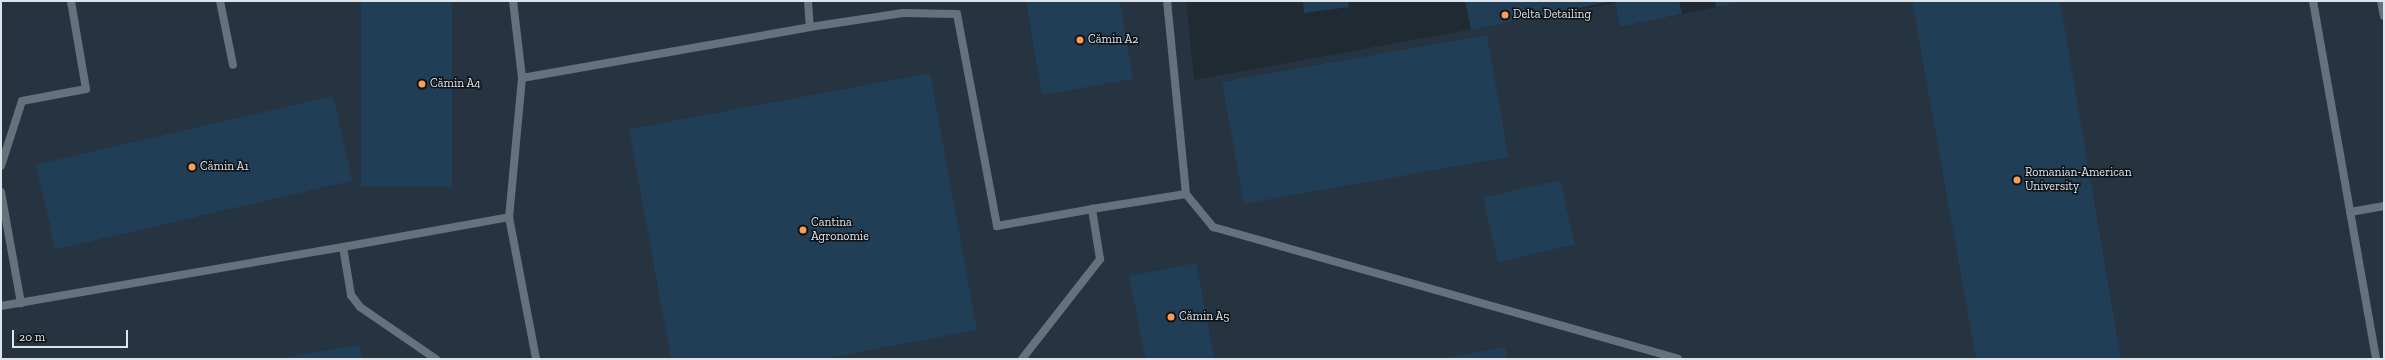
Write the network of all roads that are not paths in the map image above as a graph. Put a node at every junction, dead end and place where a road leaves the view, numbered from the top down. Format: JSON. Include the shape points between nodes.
{"nodes":[{"id":1,"x":71,"y":1,"type":"edge"},
{"id":2,"x":220,"y":1,"type":"edge"},
{"id":3,"x":513,"y":1,"type":"edge"},
{"id":4,"x":808,"y":1,"type":"edge"},
{"id":5,"x":1167,"y":1,"type":"edge"},
{"id":6,"x":2313,"y":1,"type":"edge"},
{"id":7,"x":2381,"y":1,"type":"edge"},
{"id":8,"x":2384,"y":16,"type":"edge"},
{"id":9,"x":810,"y":27,"type":"junction"},
{"id":10,"x":233,"y":66,"type":"dead end"},
{"id":11,"x":522,"y":78,"type":"junction"},
{"id":12,"x":1,"y":166,"type":"edge"},
{"id":13,"x":1,"y":192,"type":"edge"},
{"id":14,"x":1186,"y":194,"type":"junction"},
{"id":15,"x":2384,"y":206,"type":"edge"},
{"id":16,"x":1092,"y":209,"type":"junction"},
{"id":17,"x":2350,"y":212,"type":"junction"},
{"id":18,"x":509,"y":217,"type":"junction"},
{"id":19,"x":343,"y":247,"type":"junction"},
{"id":20,"x":21,"y":303,"type":"junction"},
{"id":21,"x":1,"y":306,"type":"edge"},
{"id":22,"x":436,"y":359,"type":"edge"},
{"id":23,"x":536,"y":359,"type":"edge"},
{"id":24,"x":1022,"y":359,"type":"edge"},
{"id":25,"x":1678,"y":359,"type":"edge"},
{"id":26,"x":2376,"y":359,"type":"edge"}],
"edges":[{"from":1,"to":12,"type":"lane","via":[[86,88],[22,101]]},
{"from":2,"to":10,"type":"lane"},
{"from":3,"to":11,"type":"lane"},
{"from":4,"to":9,"type":"lane"},
{"from":5,"to":14,"type":"lane"},
{"from":6,"to":17,"type":"lane"},
{"from":7,"to":8,"type":"lane"},
{"from":9,"to":11,"type":"lane"},
{"from":9,"to":16,"type":"lane","via":[[903,13],[957,14],[997,226]]},
{"from":11,"to":18,"type":"lane"},
{"from":13,"to":20,"type":"lane"},
{"from":14,"to":16,"type":"lane"},
{"from":14,"to":25,"type":"lane","via":[[1213,226]]},
{"from":15,"to":17,"type":"lane"},
{"from":16,"to":24,"type":"lane","via":[[1100,259]]},
{"from":17,"to":26,"type":"lane"},
{"from":18,"to":19,"type":"lane"},
{"from":18,"to":23,"type":"lane"},
{"from":19,"to":20,"type":"lane"},
{"from":19,"to":22,"type":"lane","via":[[351,295],[360,307]]},
{"from":20,"to":21,"type":"lane"}]}
